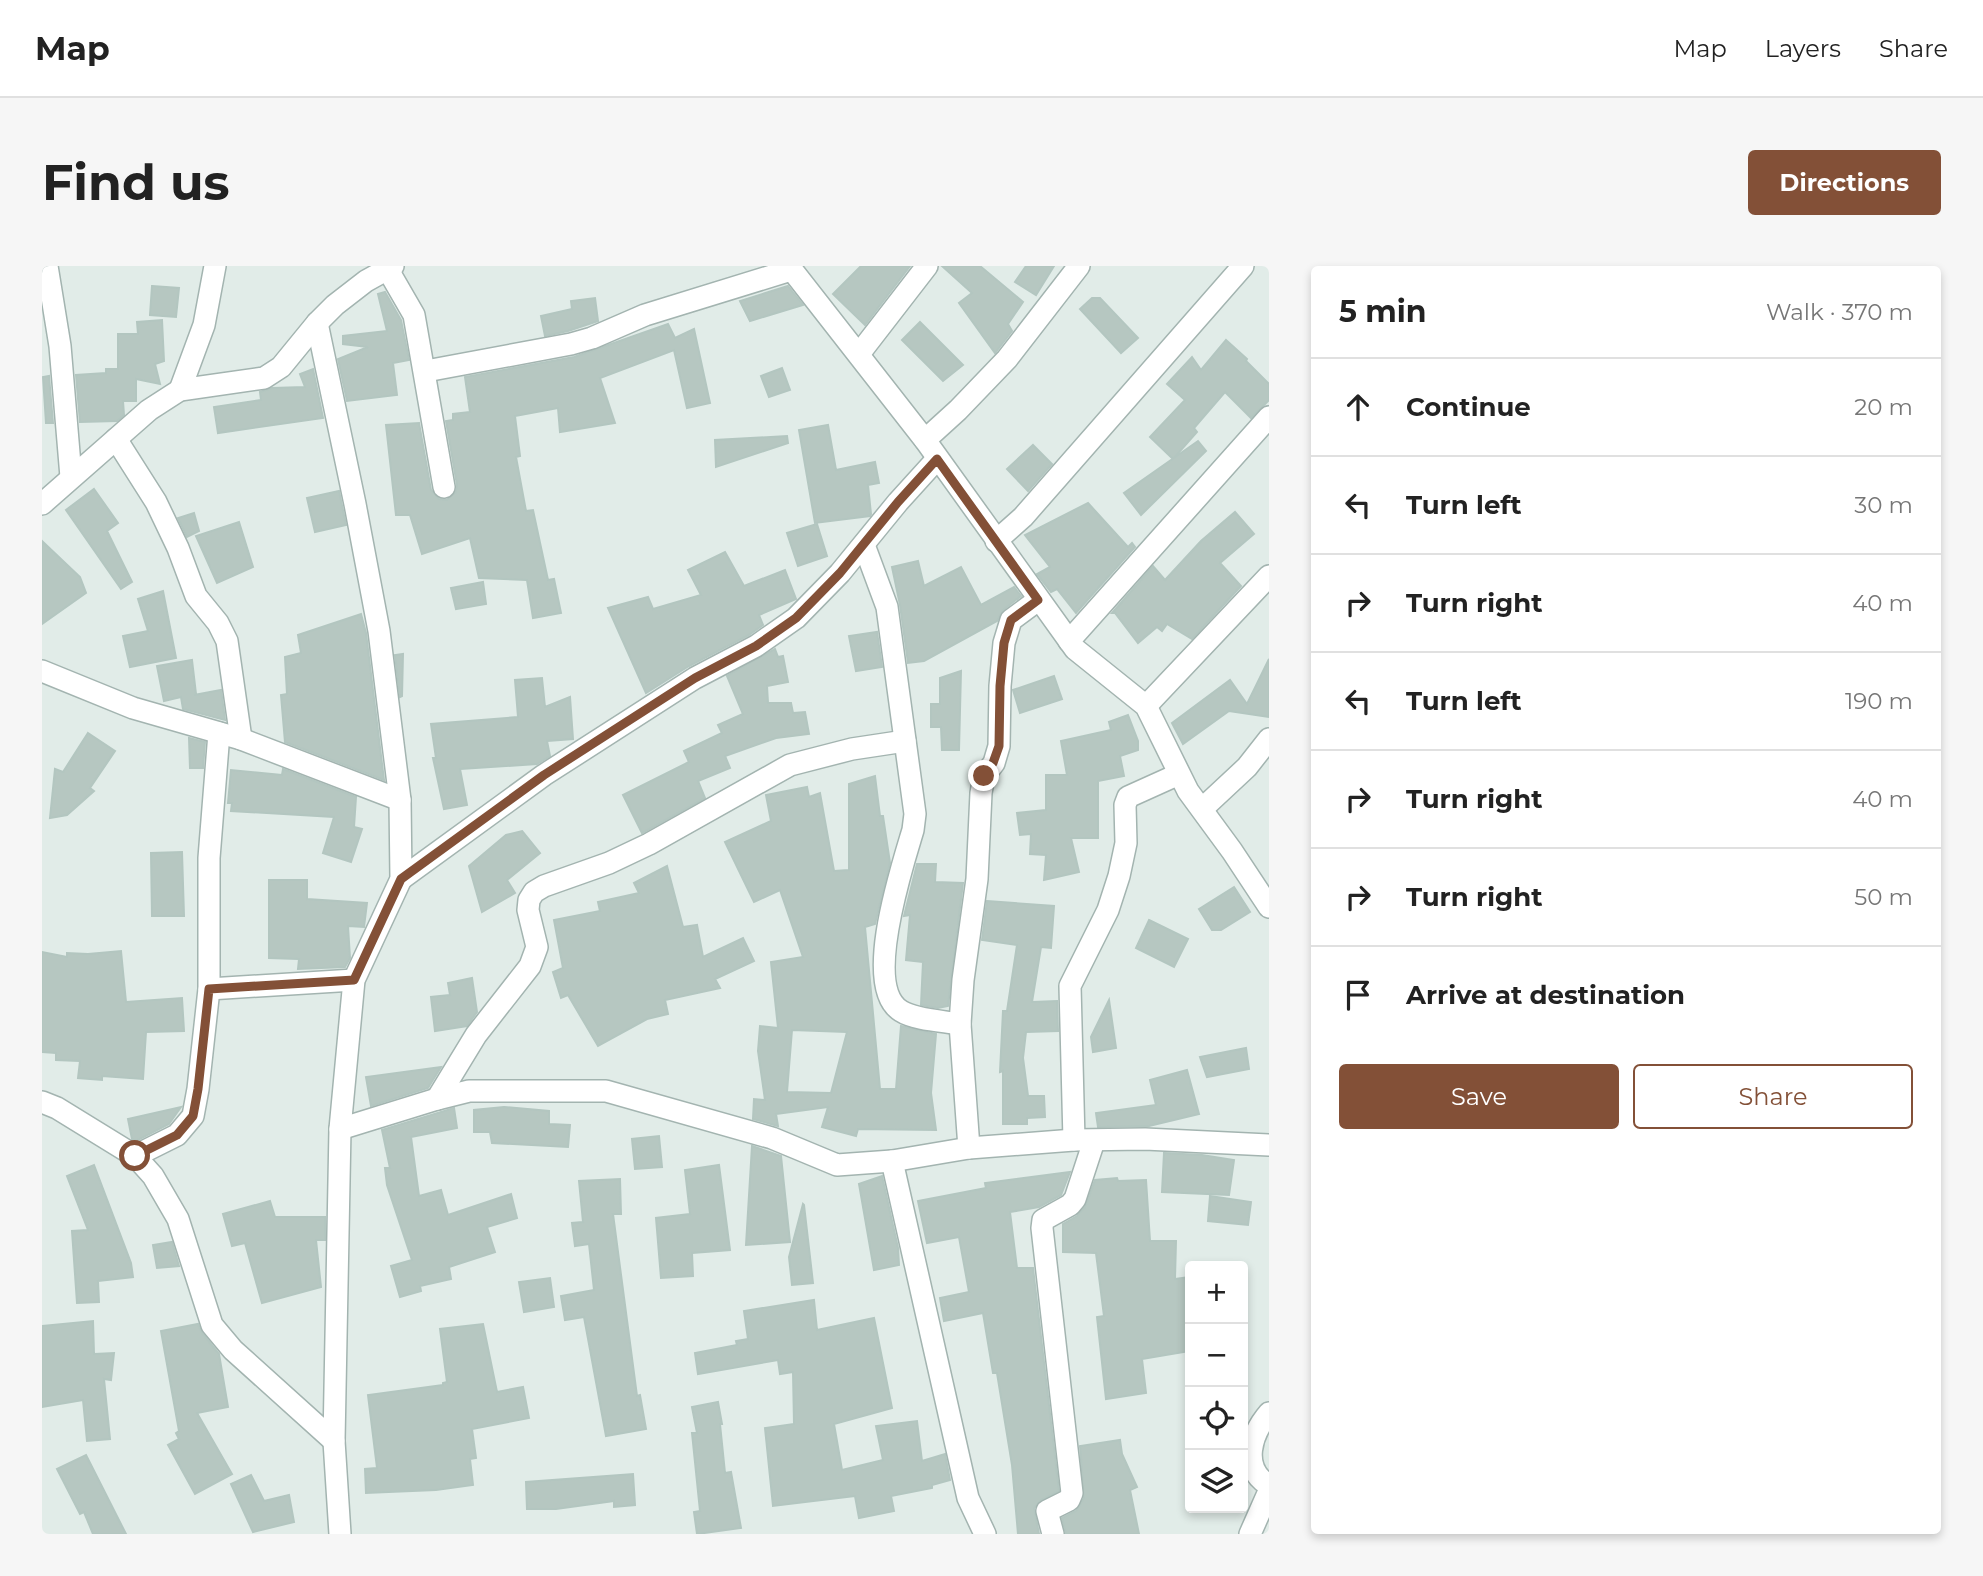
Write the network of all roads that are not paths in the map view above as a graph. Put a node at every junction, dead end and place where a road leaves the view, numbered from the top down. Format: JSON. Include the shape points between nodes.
{"nodes":[{"id":1,"x":47,"y":266,"type":"edge"},
{"id":2,"x":215,"y":266,"type":"edge"},
{"id":3,"x":927,"y":266,"type":"edge"},
{"id":4,"x":1079,"y":266,"type":"edge"},
{"id":5,"x":1243,"y":266,"type":"edge"},
{"id":6,"x":390,"y":268,"type":"edge"},
{"id":7,"x":790,"y":268,"type":"edge"},
{"id":8,"x":365,"y":274,"type":"edge"},
{"id":9,"x":317,"y":323,"type":"junction"},
{"id":10,"x":859,"y":354,"type":"junction"},
{"id":11,"x":426,"y":371,"type":"junction"},
{"id":12,"x":180,"y":390,"type":"junction"},
{"id":13,"x":1269,"y":417,"type":"edge"},
{"id":14,"x":116,"y":439,"type":"junction"},
{"id":15,"x":925,"y":440,"type":"junction"},
{"id":16,"x":937,"y":459,"type":"junction"},
{"id":17,"x":71,"y":477,"type":"junction"},
{"id":18,"x":444,"y":487,"type":"dead end"},
{"id":19,"x":42,"y":504,"type":"edge"},
{"id":20,"x":996,"y":541,"type":"junction"},
{"id":21,"x":864,"y":545,"type":"junction"},
{"id":22,"x":1269,"y":576,"type":"edge"},
{"id":23,"x":1038,"y":600,"type":"junction"},
{"id":24,"x":1069,"y":641,"type":"junction"},
{"id":25,"x":42,"y":671,"type":"edge"},
{"id":26,"x":1146,"y":706,"type":"junction"},
{"id":27,"x":219,"y":733,"type":"junction"},
{"id":28,"x":241,"y":739,"type":"junction"},
{"id":29,"x":1269,"y":739,"type":"edge"},
{"id":30,"x":905,"y":741,"type":"junction"},
{"id":31,"x":1179,"y":774,"type":"junction"},
{"id":32,"x":400,"y":800,"type":"junction"},
{"id":33,"x":1202,"y":809,"type":"junction"},
{"id":34,"x":401,"y":879,"type":"junction"},
{"id":35,"x":1269,"y":907,"type":"edge"},
{"id":36,"x":354,"y":980,"type":"junction"},
{"id":37,"x":209,"y":989,"type":"junction"},
{"id":38,"x":960,"y":1024,"type":"junction"},
{"id":39,"x":437,"y":1098,"type":"junction"},
{"id":40,"x":42,"y":1102,"type":"edge"},
{"id":41,"x":340,"y":1129,"type":"junction"},
{"id":42,"x":1084,"y":1140,"type":"junction"},
{"id":43,"x":1269,"y":1145,"type":"edge"},
{"id":44,"x":968,"y":1148,"type":"junction"},
{"id":45,"x":135,"y":1156,"type":"junction"},
{"id":46,"x":892,"y":1161,"type":"junction"},
{"id":47,"x":1269,"y":1413,"type":"edge"},
{"id":48,"x":334,"y":1441,"type":"junction"},
{"id":49,"x":340,"y":1534,"type":"edge"},
{"id":50,"x":985,"y":1534,"type":"edge"},
{"id":51,"x":1053,"y":1534,"type":"edge"},
{"id":52,"x":1250,"y":1534,"type":"edge"}],
"edges":[{"from":1,"to":17,"type":"street","via":[[60,346]]},
{"from":2,"to":12,"type":"street","via":[[204,325]]},
{"from":3,"to":10,"type":"street"},
{"from":4,"to":15,"type":"street","via":[[1007,359]]},
{"from":5,"to":20,"type":"street","via":[[1023,517]]},
{"from":6,"to":8,"type":"street"},
{"from":6,"to":11,"type":"street","via":[[415,315]]},
{"from":7,"to":10,"type":"street"},
{"from":7,"to":11,"type":"street","via":[[571,344]]},
{"from":8,"to":9,"type":"street"},
{"from":9,"to":12,"type":"street","via":[[281,367],[264,378]]},
{"from":9,"to":32,"type":"street","via":[[379,631]]},
{"from":10,"to":15,"type":"street"},
{"from":11,"to":18,"type":"street"},
{"from":12,"to":14,"type":"street"},
{"from":13,"to":24,"type":"street"},
{"from":14,"to":17,"type":"street"},
{"from":14,"to":28,"type":"street","via":[[161,511],[195,596],[218,622],[227,641]]},
{"from":15,"to":16,"type":"street"},
{"from":16,"to":20,"type":"street"},
{"from":16,"to":21,"type":"street"},
{"from":17,"to":19,"type":"street"},
{"from":20,"to":23,"type":"street"},
{"from":21,"to":30,"type":"street","via":[[887,607]]},
{"from":21,"to":34,"type":"street","via":[[796,618],[544,775]]},
{"from":22,"to":26,"type":"street"},
{"from":23,"to":24,"type":"street"},
{"from":23,"to":38,"type":"street","via":[[1011,620],[1004,643],[999,746],[981,793],[977,879]]},
{"from":24,"to":26,"type":"street","via":[[1084,659]]},
{"from":25,"to":27,"type":"street","via":[[133,708]]},
{"from":26,"to":31,"type":"street"},
{"from":27,"to":28,"type":"street"},
{"from":27,"to":37,"type":"street","via":[[209,858]]},
{"from":28,"to":32,"type":"street"},
{"from":29,"to":33,"type":"street"},
{"from":30,"to":38,"type":"street","via":[[915,814],[885,947],[885,989],[901,1012]]},
{"from":30,"to":39,"type":"street","via":[[790,765],[649,844],[534,892],[528,910],[536,954],[476,1035]]},
{"from":31,"to":33,"type":"street"},
{"from":31,"to":42,"type":"street","via":[[1128,797],[1119,876],[1108,910],[1070,986]]},
{"from":32,"to":34,"type":"street"},
{"from":33,"to":35,"type":"street"},
{"from":34,"to":36,"type":"street"},
{"from":36,"to":37,"type":"street"},
{"from":36,"to":41,"type":"street"},
{"from":37,"to":45,"type":"street","via":[[193,1116],[177,1135]]},
{"from":38,"to":44,"type":"street"},
{"from":39,"to":41,"type":"street"},
{"from":39,"to":46,"type":"street","via":[[468,1091],[606,1091],[772,1138],[837,1165]]},
{"from":40,"to":45,"type":"street"},
{"from":41,"to":48,"type":"street"},
{"from":42,"to":43,"type":"street"},
{"from":42,"to":44,"type":"street"},
{"from":42,"to":51,"type":"street","via":[[1075,1199],[1043,1220],[1042,1228],[1072,1493],[1069,1500],[1047,1511]]},
{"from":44,"to":46,"type":"street"},
{"from":45,"to":48,"type":"street","via":[[153,1176],[178,1219],[212,1325],[233,1350]]},
{"from":46,"to":50,"type":"street","via":[[968,1498]]},
{"from":47,"to":52,"type":"street","via":[[1256,1432],[1251,1459],[1256,1477],[1267,1484],[1269,1492]]},
{"from":48,"to":49,"type":"street"}]}
